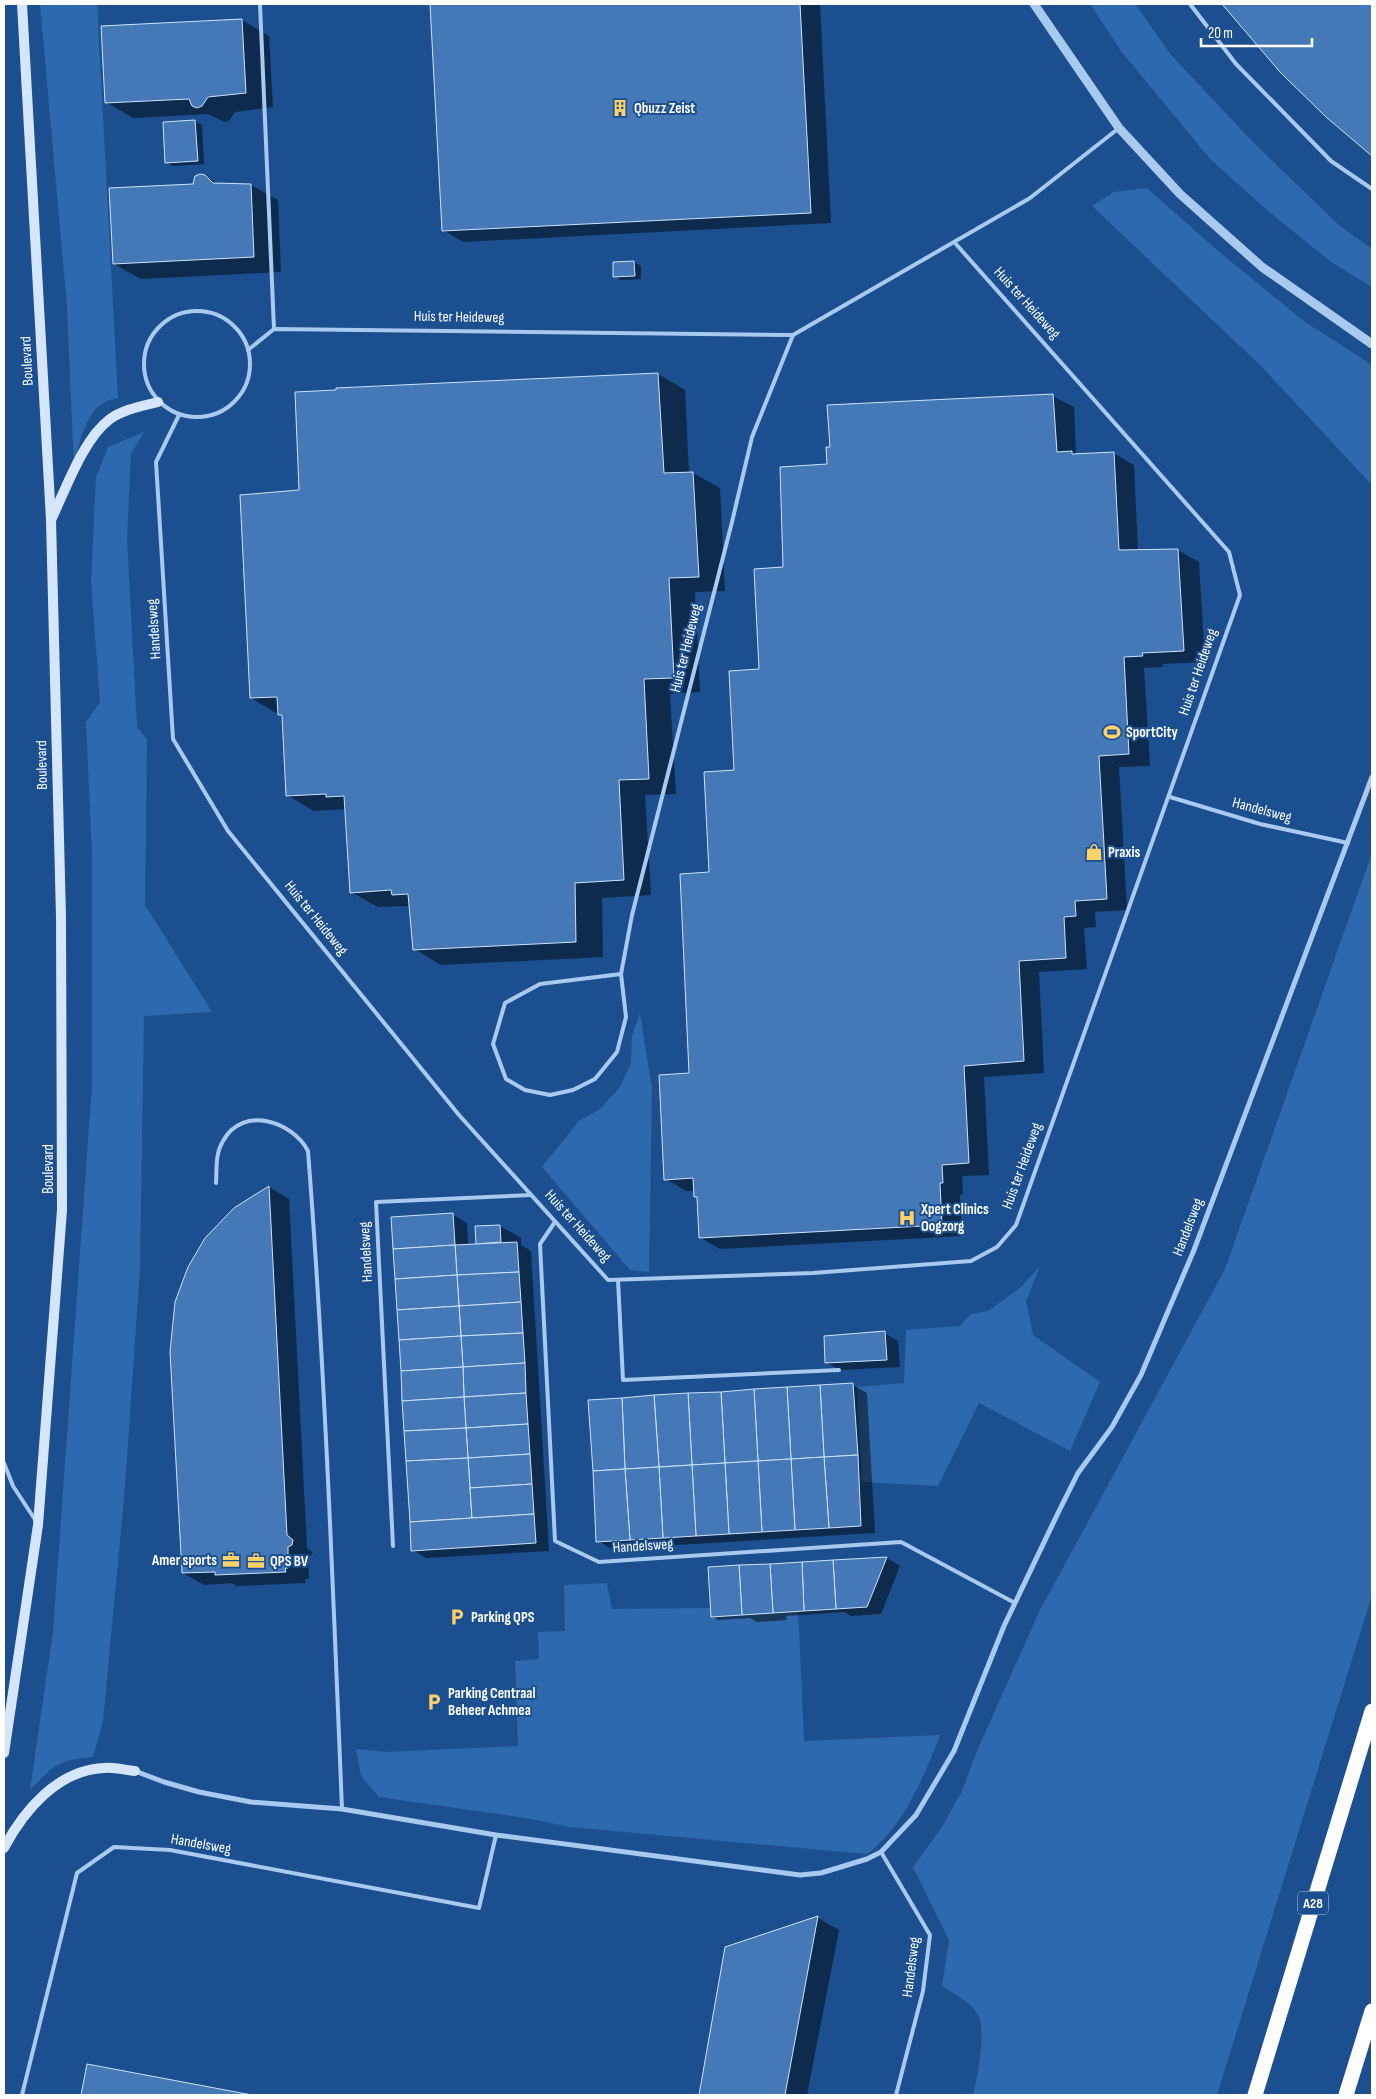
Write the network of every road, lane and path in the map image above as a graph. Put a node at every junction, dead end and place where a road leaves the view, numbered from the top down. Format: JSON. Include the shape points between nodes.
{"nodes":[{"id":1,"x":22,"y":4,"type":"edge"},
{"id":2,"x":260,"y":4,"type":"edge"},
{"id":3,"x":1034,"y":4,"type":"edge"},
{"id":4,"x":1190,"y":4,"type":"edge"},
{"id":5,"x":1119,"y":128,"type":"junction"},
{"id":6,"x":1372,"y":189,"type":"edge"},
{"id":7,"x":955,"y":243,"type":"junction"},
{"id":8,"x":274,"y":329,"type":"junction"},
{"id":9,"x":793,"y":334,"type":"junction"},
{"id":10,"x":1372,"y":344,"type":"edge"},
{"id":11,"x":248,"y":350,"type":"junction"},
{"id":12,"x":158,"y":402,"type":"junction"},
{"id":13,"x":179,"y":415,"type":"junction"},
{"id":14,"x":51,"y":520,"type":"junction"},
{"id":15,"x":1372,"y":777,"type":"edge"},
{"id":16,"x":1170,"y":797,"type":"junction"},
{"id":17,"x":228,"y":831,"type":"joint"},
{"id":18,"x":1348,"y":843,"type":"junction"},
{"id":19,"x":621,"y":974,"type":"junction"},
{"id":20,"x":216,"y":1183,"type":"dead end"},
{"id":21,"x":531,"y":1195,"type":"junction"},
{"id":22,"x":555,"y":1222,"type":"junction"},
{"id":23,"x":618,"y":1280,"type":"junction"},
{"id":24,"x":840,"y":1370,"type":"dead end"},
{"id":25,"x":4,"y":1462,"type":"edge"},
{"id":26,"x":38,"y":1525,"type":"junction"},
{"id":27,"x":393,"y":1546,"type":"dead end"},
{"id":28,"x":1015,"y":1603,"type":"junction"},
{"id":29,"x":1372,"y":1711,"type":"edge"},
{"id":30,"x":4,"y":1753,"type":"edge"},
{"id":31,"x":135,"y":1771,"type":"joint"},
{"id":32,"x":342,"y":1809,"type":"junction"},
{"id":33,"x":496,"y":1835,"type":"junction"},
{"id":34,"x":4,"y":1848,"type":"edge"},
{"id":35,"x":881,"y":1852,"type":"junction"},
{"id":36,"x":1372,"y":2011,"type":"edge"},
{"id":37,"x":22,"y":2095,"type":"edge"},
{"id":38,"x":896,"y":2095,"type":"edge"},
{"id":39,"x":1255,"y":2095,"type":"edge"},
{"id":40,"x":1346,"y":2095,"type":"edge"}],
"edges":[{"from":1,"to":14,"type":"main road","name":"Boulevard"},
{"from":2,"to":8,"type":"lane"},
{"from":3,"to":5,"type":"street"},
{"from":4,"to":6,"type":"lane","via":[[1236,64],[1324,154]]},
{"from":5,"to":7,"type":"lane","name":"Huis ter Heideweg","via":[[1030,198]]},
{"from":5,"to":10,"type":"street","via":[[1180,194],[1262,267]]},
{"from":7,"to":9,"type":"lane","name":"Huis ter Heideweg"},
{"from":7,"to":16,"type":"lane","name":"Huis ter Heideweg","via":[[1229,552],[1240,594]]},
{"from":8,"to":9,"type":"lane","name":"Huis ter Heideweg"},
{"from":8,"to":11,"type":"lane"},
{"from":9,"to":19,"type":"lane","name":"Huis ter Heideweg","via":[[752,437],[632,915]]},
{"from":11,"to":12,"type":"lane","via":[[241,334],[229,321],[213,313],[178,314],[162,323],[144,352],[143,370],[148,387]]},
{"from":11,"to":13,"type":"lane","via":[[247,383],[239,398],[212,416],[195,418]]},
{"from":12,"to":13,"type":"lane"},
{"from":12,"to":14,"type":"main road","via":[[125,412],[99,429]]},
{"from":13,"to":17,"type":"lane","name":"Handelsweg","via":[[156,462],[173,739]]},
{"from":14,"to":26,"type":"main road","name":"Boulevard","via":[[61,917],[62,1200]]},
{"from":15,"to":18,"type":"street","name":"Handelsweg"},
{"from":16,"to":18,"type":"lane","name":"Handelsweg","via":[[1260,824]]},
{"from":16,"to":23,"type":"lane","name":"Huis ter Heideweg","via":[[1016,1224],[997,1247],[972,1262],[813,1273]]},
{"from":17,"to":21,"type":"lane","name":"Huis ter Heideweg","via":[[459,1115]]},
{"from":18,"to":28,"type":"street","name":"Handelsweg","via":[[1194,1250],[1141,1375],[1112,1427],[1078,1474]]},
{"from":19,"to":19,"type":"lane","name":"Huis ter Heideweg","via":[[626,1017],[617,1052],[595,1079],[573,1090],[550,1095],[525,1090],[506,1079],[493,1044],[506,1003],[540,984]]},
{"from":20,"to":32,"type":"lane","via":[[217,1156],[223,1140],[232,1129],[256,1118],[284,1127],[301,1139],[308,1151],[334,1604]]},
{"from":21,"to":22,"type":"lane","name":"Huis ter Heideweg"},
{"from":21,"to":27,"type":"lane","name":"Handelsweg","via":[[376,1202]]},
{"from":22,"to":23,"type":"lane","name":"Huis ter Heideweg","via":[[608,1280]]},
{"from":22,"to":28,"type":"lane","name":"Handelsweg","via":[[540,1244],[555,1541],[599,1562],[902,1542]]},
{"from":23,"to":24,"type":"lane","via":[[623,1380]]},
{"from":25,"to":26,"type":"lane","via":[[13,1486]]},
{"from":26,"to":30,"type":"main road","name":"Boulevard"},
{"from":28,"to":35,"type":"street","name":"Handelsweg","via":[[954,1751],[916,1815]]},
{"from":29,"to":39,"type":"highway","number":"A28"},
{"from":31,"to":32,"type":"street","name":"Handelsweg","via":[[216,1796]]},
{"from":31,"to":34,"type":"main road","via":[[105,1767],[80,1772],[53,1786],[12,1833]]},
{"from":32,"to":33,"type":"street","name":"Handelsweg"},
{"from":33,"to":35,"type":"street","name":"Handelsweg","via":[[800,1875],[821,1873]]},
{"from":33,"to":37,"type":"lane","name":"Handelsweg","via":[[479,1908],[170,1850],[114,1847],[78,1872]]},
{"from":35,"to":38,"type":"lane","name":"Handelsweg","via":[[930,1935],[923,1991]]},
{"from":36,"to":40,"type":"highway"}]}
